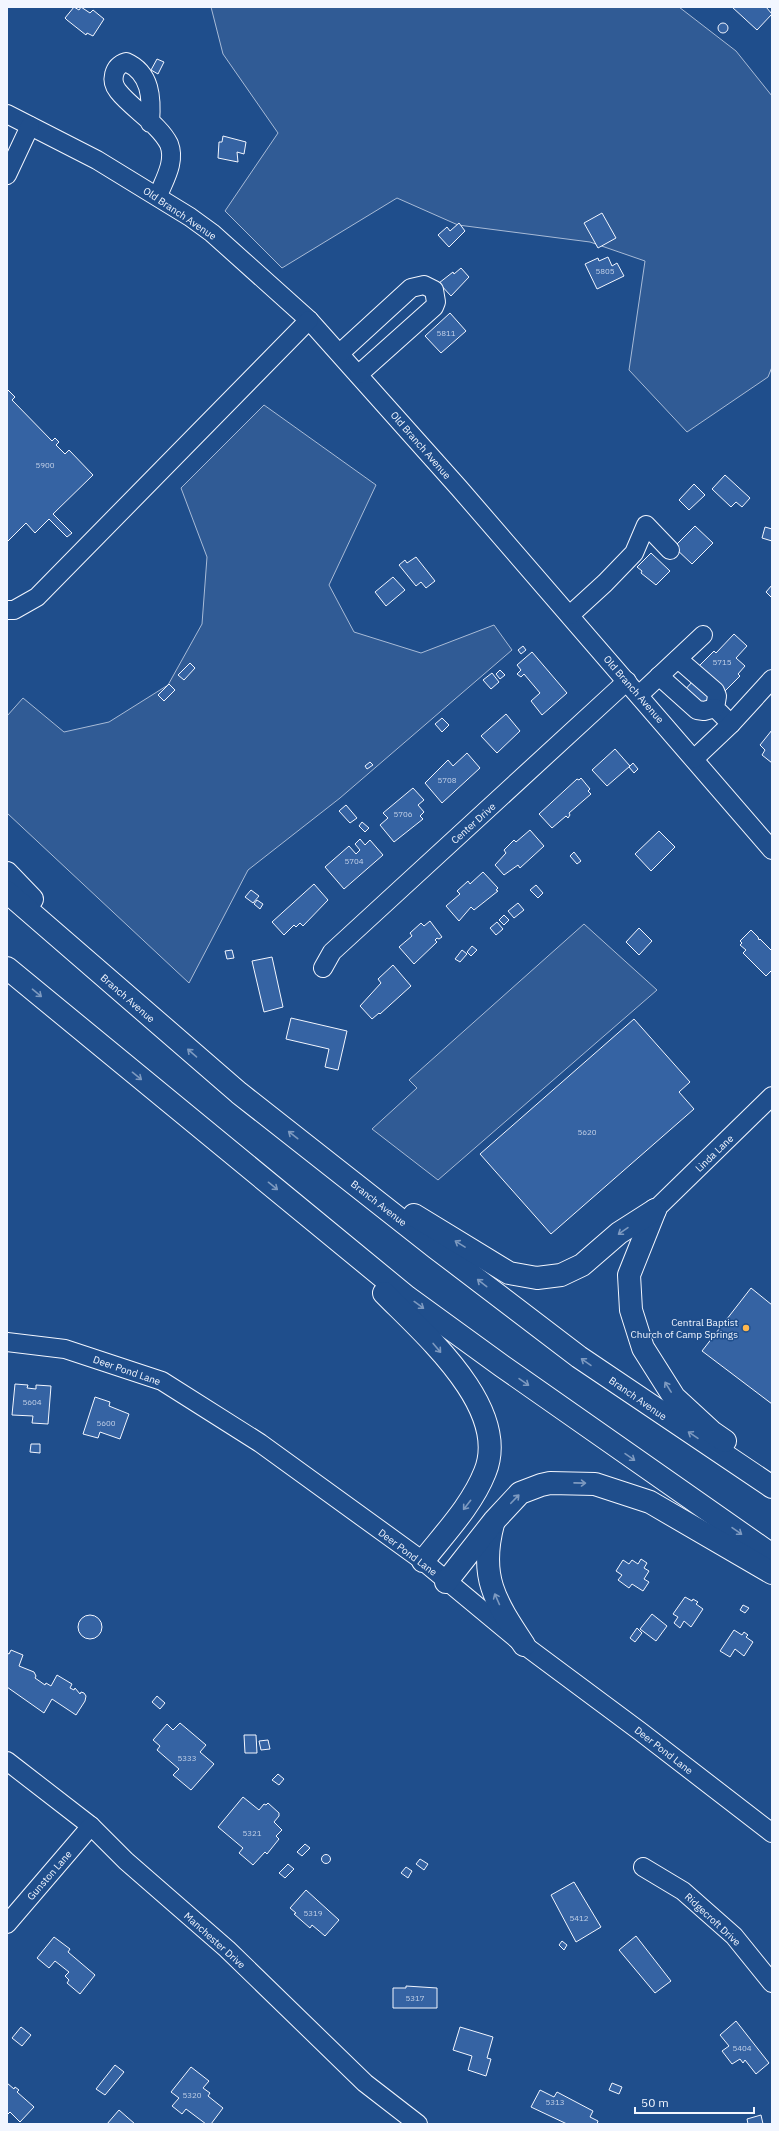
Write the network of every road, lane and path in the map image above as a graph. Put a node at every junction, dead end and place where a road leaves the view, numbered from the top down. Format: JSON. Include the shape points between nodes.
{"nodes":[{"id":1,"x":7,"y":114,"type":"edge"},
{"id":2,"x":150,"y":123,"type":"dead end"},
{"id":3,"x":30,"y":126,"type":"junction"},
{"id":4,"x":7,"y":175,"type":"edge"},
{"id":5,"x":158,"y":196,"type":"junction"},
{"id":6,"x":309,"y":320,"type":"junction"},
{"id":7,"x":340,"y":353,"type":"junction"},
{"id":8,"x":359,"y":374,"type":"junction"},
{"id":9,"x":670,"y":550,"type":"dead end"},
{"id":10,"x":7,"y":610,"type":"edge"},
{"id":11,"x":570,"y":616,"type":"junction"},
{"id":12,"x":703,"y":635,"type":"dead end"},
{"id":13,"x":678,"y":659,"type":"junction"},
{"id":14,"x":659,"y":676,"type":"junction"},
{"id":15,"x":772,"y":679,"type":"edge"},
{"id":16,"x":633,"y":688,"type":"junction"},
{"id":17,"x":715,"y":708,"type":"junction"},
{"id":18,"x":731,"y":724,"type":"junction"},
{"id":19,"x":694,"y":759,"type":"junction"},
{"id":20,"x":772,"y":850,"type":"edge"},
{"id":21,"x":7,"y":873,"type":"edge"},
{"id":22,"x":7,"y":892,"type":"edge"},
{"id":23,"x":7,"y":968,"type":"edge"},
{"id":24,"x":324,"y":968,"type":"dead end"},
{"id":25,"x":129,"y":999,"type":"junction"},
{"id":26,"x":772,"y":1096,"type":"edge"},
{"id":27,"x":324,"y":1159,"type":"junction"},
{"id":28,"x":302,"y":1209,"type":"junction"},
{"id":29,"x":655,"y":1210,"type":"junction"},
{"id":30,"x":7,"y":1342,"type":"edge"},
{"id":31,"x":772,"y":1474,"type":"edge"},
{"id":32,"x":772,"y":1487,"type":"edge"},
{"id":33,"x":494,"y":1521,"type":"junction"},
{"id":34,"x":772,"y":1555,"type":"edge"},
{"id":35,"x":423,"y":1561,"type":"junction"},
{"id":36,"x":772,"y":1573,"type":"edge"},
{"id":37,"x":446,"y":1582,"type":"junction"},
{"id":38,"x":524,"y":1645,"type":"junction"},
{"id":39,"x":7,"y":1761,"type":"edge"},
{"id":40,"x":91,"y":1826,"type":"junction"},
{"id":41,"x":772,"y":1834,"type":"edge"},
{"id":42,"x":643,"y":1867,"type":"dead end"},
{"id":43,"x":7,"y":1924,"type":"edge"},
{"id":44,"x":772,"y":1983,"type":"edge"},
{"id":45,"x":418,"y":2124,"type":"edge"}],
"edges":[{"from":1,"to":3,"type":"street","name":"Old Branch Avenue"},
{"from":2,"to":5,"type":"street","via":[[169,144],[172,160]]},
{"from":3,"to":4,"type":"street"},
{"from":3,"to":5,"type":"street","name":"Old Branch Avenue","via":[[97,160]]},
{"from":5,"to":6,"type":"street","name":"Old Branch Avenue","via":[[212,233]]},
{"from":6,"to":7,"type":"street","name":"Old Branch Avenue"},
{"from":6,"to":10,"type":"street","via":[[37,597],[14,610]]},
{"from":7,"to":8,"type":"street","name":"Old Branch Avenue"},
{"from":7,"to":8,"type":"street","via":[[411,288],[424,285],[434,290],[434,307]]},
{"from":8,"to":11,"type":"street","name":"Old Branch Avenue"},
{"from":9,"to":11,"type":"street","via":[[646,525],[634,553]]},
{"from":11,"to":16,"type":"street","name":"Old Branch Avenue"},
{"from":12,"to":13,"type":"street","name":"Center Drive"},
{"from":13,"to":14,"type":"street","name":"Center Drive"},
{"from":13,"to":17,"type":"street","via":[[715,691]]},
{"from":14,"to":16,"type":"street","name":"Center Drive"},
{"from":14,"to":17,"type":"street","via":[[697,710],[704,712]]},
{"from":15,"to":18,"type":"street"},
{"from":16,"to":19,"type":"street","name":"Old Branch Avenue"},
{"from":16,"to":24,"type":"street","name":"Center Drive","via":[[332,952]]},
{"from":17,"to":18,"type":"street"},
{"from":18,"to":19,"type":"street"},
{"from":19,"to":20,"type":"street","name":"Old Branch Avenue"},
{"from":21,"to":25,"type":"highway"},
{"from":22,"to":25,"type":"highway","name":"Branch Avenue"},
{"from":23,"to":28,"type":"highway","one_way":true},
{"from":27,"to":25,"type":"highway","name":"Branch Avenue","one_way":true,"via":[[240,1093]]},
{"from":26,"to":29,"type":"street","name":"Linda Lane"},
{"from":29,"to":27,"type":"highway","one_way":true,"via":[[619,1234],[582,1265],[561,1275],[537,1278],[510,1273]]},
{"from":32,"to":27,"type":"highway","name":"Branch Avenue","one_way":true,"via":[[579,1357]]},
{"from":28,"to":34,"type":"highway","one_way":true,"via":[[420,1306],[514,1375]]},
{"from":28,"to":35,"type":"highway","one_way":true,"via":[[426,1336],[455,1370],[481,1409],[488,1429],[490,1448],[486,1471],[472,1499]]},
{"from":31,"to":29,"type":"highway","one_way":true,"via":[[712,1432],[674,1397],[644,1348],[631,1310],[628,1275]]},
{"from":30,"to":35,"type":"street","name":"Deer Pond Lane","via":[[65,1348],[162,1381],[260,1442]]},
{"from":33,"to":36,"type":"highway","one_way":true,"via":[[520,1493],[541,1485],[595,1484],[650,1502]]},
{"from":33,"to":37,"type":"highway"},
{"from":38,"to":33,"type":"highway","one_way":true,"via":[[498,1603],[488,1580],[488,1548]]},
{"from":35,"to":37,"type":"street","name":"Deer Pond Lane"},
{"from":37,"to":38,"type":"street","name":"Deer Pond Lane"},
{"from":38,"to":41,"type":"street","name":"Deer Pond Lane"},
{"from":39,"to":40,"type":"street","name":"Manchester Drive"},
{"from":40,"to":43,"type":"street","name":"Gunston Lane"},
{"from":40,"to":45,"type":"street","name":"Manchester Drive","via":[[126,1861],[227,1950],[365,2083]]},
{"from":42,"to":44,"type":"street","name":"Ridgecroft Drive","via":[[683,1891],[734,1936]]}]}
